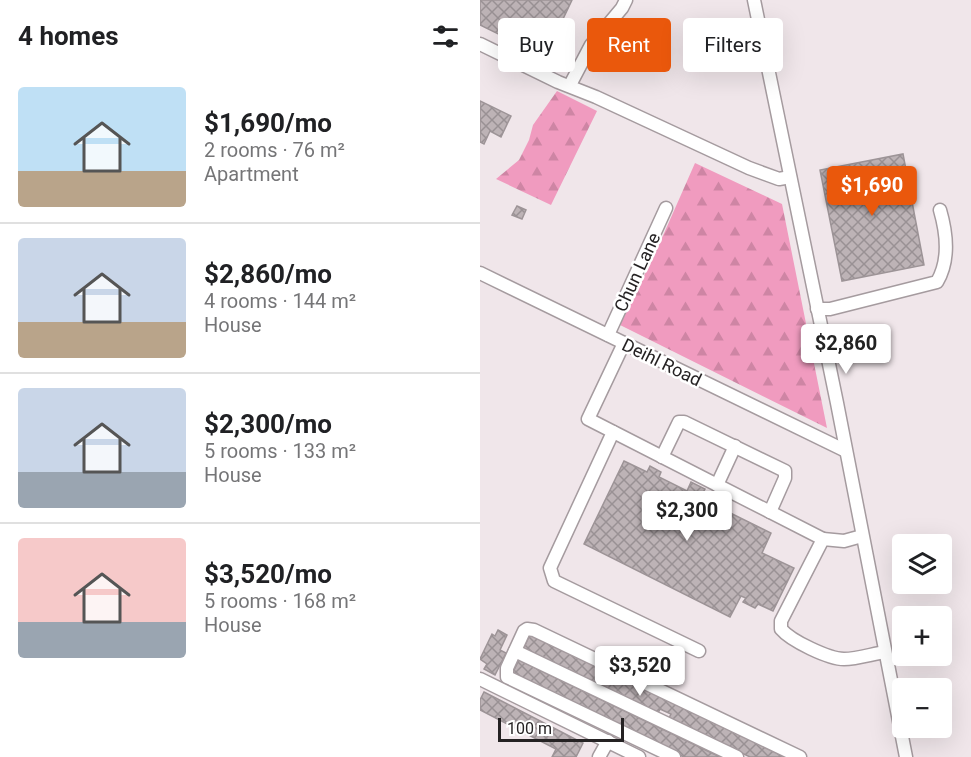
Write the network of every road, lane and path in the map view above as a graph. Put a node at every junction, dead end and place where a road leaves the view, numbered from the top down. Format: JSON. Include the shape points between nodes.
{"nodes":[{"id":1,"x":626,"y":0,"type":"edge"},
{"id":2,"x":750,"y":1,"type":"edge"},
{"id":3,"x":480,"y":44,"type":"edge"},
{"id":4,"x":570,"y":86,"type":"junction"},
{"id":5,"x":790,"y":177,"type":"junction"},
{"id":6,"x":666,"y":208,"type":"dead end"},
{"id":7,"x":940,"y":210,"type":"dead end"},
{"id":8,"x":480,"y":273,"type":"edge"},
{"id":9,"x":817,"y":309,"type":"junction"},
{"id":10,"x":608,"y":335,"type":"junction"},
{"id":11,"x":624,"y":343,"type":"junction"},
{"id":12,"x":613,"y":432,"type":"junction"},
{"id":13,"x":735,"y":446,"type":"junction"},
{"id":14,"x":844,"y":450,"type":"junction"},
{"id":15,"x":662,"y":457,"type":"junction"},
{"id":16,"x":717,"y":485,"type":"junction"},
{"id":17,"x":770,"y":512,"type":"junction"},
{"id":18,"x":862,"y":536,"type":"junction"},
{"id":19,"x":823,"y":538,"type":"junction"},
{"id":20,"x":515,"y":651,"type":"junction"},
{"id":21,"x":699,"y":651,"type":"dead end"},
{"id":22,"x":885,"y":652,"type":"junction"},
{"id":23,"x":480,"y":678,"type":"edge"},
{"id":24,"x":608,"y":741,"type":"junction"},
{"id":25,"x":626,"y":754,"type":"edge"},
{"id":26,"x":599,"y":757,"type":"edge"},
{"id":27,"x":639,"y":757,"type":"edge"},
{"id":28,"x":674,"y":757,"type":"edge"},
{"id":29,"x":737,"y":757,"type":"edge"},
{"id":30,"x":800,"y":757,"type":"edge"},
{"id":31,"x":906,"y":757,"type":"edge"}],
"edges":[{"from":1,"to":4,"type":"street","via":[[591,45]]},
{"from":2,"to":5,"type":"street"},
{"from":3,"to":4,"type":"street"},
{"from":4,"to":5,"type":"street","via":[[749,168],[779,179]]},
{"from":5,"to":9,"type":"street"},
{"from":6,"to":10,"type":"street","name":"Chun Lane"},
{"from":7,"to":9,"type":"street","via":[[947,233],[944,271],[938,282]]},
{"from":8,"to":10,"type":"street","name":"Deihl Road"},
{"from":9,"to":14,"type":"street"},
{"from":10,"to":11,"type":"street","name":"Deihl Road"},
{"from":11,"to":12,"type":"street","via":[[588,419]]},
{"from":11,"to":14,"type":"street","name":"Deihl Road"},
{"from":12,"to":15,"type":"street"},
{"from":12,"to":21,"type":"street","via":[[550,574],[554,581]]},
{"from":13,"to":15,"type":"street","via":[[684,422],[677,426]]},
{"from":13,"to":16,"type":"street"},
{"from":13,"to":17,"type":"street","via":[[785,471]]},
{"from":14,"to":18,"type":"street"},
{"from":15,"to":16,"type":"street"},
{"from":16,"to":17,"type":"street"},
{"from":17,"to":19,"type":"street"},
{"from":18,"to":19,"type":"street","via":[[844,542]]},
{"from":18,"to":22,"type":"street"},
{"from":19,"to":22,"type":"street","via":[[781,621],[781,629],[836,659]]},
{"from":20,"to":28,"type":"street","via":[[507,676]]},
{"from":20,"to":29,"type":"street"},
{"from":20,"to":30,"type":"street","via":[[526,629],[534,630]]},
{"from":22,"to":31,"type":"street"},
{"from":23,"to":24,"type":"street"},
{"from":24,"to":25,"type":"street"},
{"from":24,"to":26,"type":"street"},
{"from":25,"to":27,"type":"street"}]}
